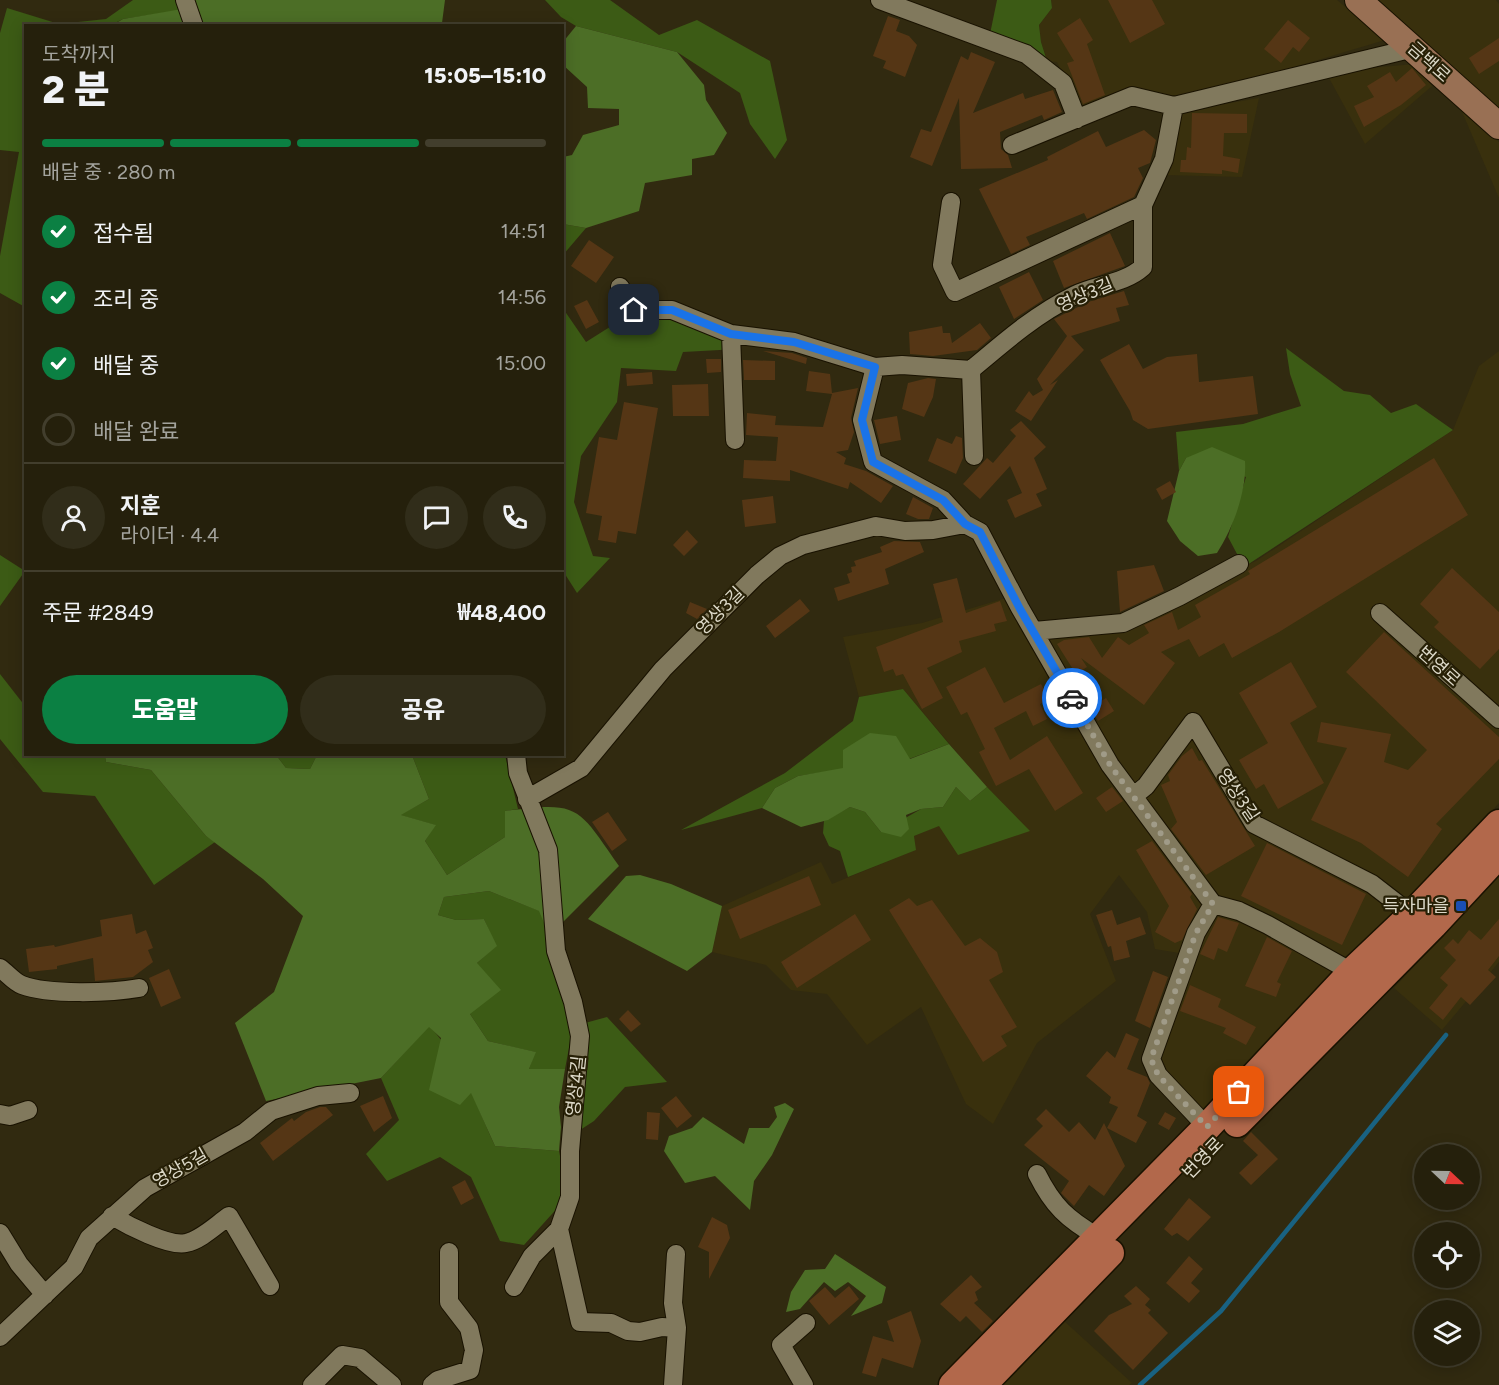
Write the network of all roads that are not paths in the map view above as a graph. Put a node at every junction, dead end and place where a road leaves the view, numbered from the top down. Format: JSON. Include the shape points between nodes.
{"nodes":[{"id":1,"x":185,"y":0,"type":"edge"},
{"id":2,"x":880,"y":0,"type":"edge"},
{"id":3,"x":1358,"y":0,"type":"edge"},
{"id":4,"x":193,"y":24,"type":"edge"},
{"id":5,"x":1414,"y":48,"type":"junction"},
{"id":6,"x":1174,"y":106,"type":"junction"},
{"id":7,"x":1077,"y":119,"type":"junction"},
{"id":8,"x":1499,"y":126,"type":"edge"},
{"id":9,"x":1012,"y":145,"type":"dead end"},
{"id":10,"x":951,"y":202,"type":"dead end"},
{"id":11,"x":1143,"y":205,"type":"junction"},
{"id":12,"x":620,"y":287,"type":"dead end"},
{"id":13,"x":731,"y":334,"type":"junction"},
{"id":14,"x":875,"y":367,"type":"junction"},
{"id":15,"x":971,"y":370,"type":"junction"},
{"id":16,"x":735,"y":440,"type":"dead end"},
{"id":17,"x":974,"y":456,"type":"dead end"},
{"id":18,"x":965,"y":524,"type":"junction"},
{"id":19,"x":1239,"y":564,"type":"dead end"},
{"id":20,"x":1380,"y":613,"type":"dead end"},
{"id":21,"x":1034,"y":631,"type":"junction"},
{"id":22,"x":1499,"y":719,"type":"edge"},
{"id":23,"x":516,"y":756,"type":"edge"},
{"id":24,"x":1135,"y":795,"type":"junction"},
{"id":25,"x":527,"y":799,"type":"junction"},
{"id":26,"x":1499,"y":824,"type":"edge"},
{"id":27,"x":1499,"y":854,"type":"edge"},
{"id":28,"x":1213,"y":904,"type":"junction"},
{"id":29,"x":1412,"y":915,"type":"junction"},
{"id":30,"x":0,"y":968,"type":"edge"},
{"id":31,"x":1362,"y":979,"type":"junction"},
{"id":32,"x":139,"y":988,"type":"dead end"},
{"id":33,"x":350,"y":1094,"type":"dead end"},
{"id":34,"x":28,"y":1110,"type":"dead end"},
{"id":35,"x":0,"y":1114,"type":"edge"},
{"id":36,"x":1207,"y":1127,"type":"junction"},
{"id":37,"x":1036,"y":1174,"type":"dead end"},
{"id":38,"x":112,"y":1216,"type":"junction"},
{"id":39,"x":560,"y":1229,"type":"junction"},
{"id":40,"x":0,"y":1233,"type":"edge"},
{"id":41,"x":1098,"y":1237,"type":"junction"},
{"id":42,"x":449,"y":1252,"type":"dead end"},
{"id":43,"x":676,"y":1254,"type":"dead end"},
{"id":44,"x":270,"y":1286,"type":"dead end"},
{"id":45,"x":514,"y":1287,"type":"dead end"},
{"id":46,"x":45,"y":1295,"type":"junction"},
{"id":47,"x":806,"y":1323,"type":"dead end"},
{"id":48,"x":677,"y":1328,"type":"junction"},
{"id":49,"x":0,"y":1337,"type":"edge"},
{"id":50,"x":312,"y":1385,"type":"edge"},
{"id":51,"x":392,"y":1385,"type":"edge"},
{"id":52,"x":432,"y":1385,"type":"edge"},
{"id":53,"x":673,"y":1385,"type":"edge"},
{"id":54,"x":804,"y":1385,"type":"edge"},
{"id":55,"x":953,"y":1385,"type":"edge"},
{"id":56,"x":982,"y":1385,"type":"edge"}],
"edges":[{"from":1,"to":4,"type":"street"},
{"from":2,"to":7,"type":"street","via":[[1026,54],[1063,83]]},
{"from":3,"to":5,"type":"street","name":"금백로"},
{"from":5,"to":6,"type":"street"},
{"from":5,"to":8,"type":"street","name":"금백로"},
{"from":6,"to":7,"type":"street","via":[[1132,96]]},
{"from":6,"to":11,"type":"street","name":"영상3길","via":[[1164,159]]},
{"from":7,"to":9,"type":"street"},
{"from":10,"to":11,"type":"street","via":[[942,265],[956,291]]},
{"from":11,"to":15,"type":"street","name":"영상3길","via":[[1143,267],[1132,276],[1076,294],[1029,321]]},
{"from":12,"to":13,"type":"street","via":[[634,310],[672,310]]},
{"from":13,"to":14,"type":"street","via":[[794,342]]},
{"from":13,"to":16,"type":"street"},
{"from":14,"to":15,"type":"street","via":[[902,364]]},
{"from":14,"to":18,"type":"street","via":[[862,420],[873,462],[943,500]]},
{"from":15,"to":17,"type":"street"},
{"from":18,"to":21,"type":"street","via":[[980,532]]},
{"from":18,"to":25,"type":"street","name":"영상3길","via":[[923,530],[876,526],[803,545],[780,556],[663,669],[581,768]]},
{"from":19,"to":21,"type":"street","via":[[1123,623]]},
{"from":20,"to":22,"type":"street","name":"번영로"},
{"from":21,"to":24,"type":"street","via":[[1110,765]]},
{"from":23,"to":25,"type":"street","name":"영상4길"},
{"from":24,"to":28,"type":"street"},
{"from":24,"to":29,"type":"street","name":"영상3길","via":[[1146,786],[1193,722],[1254,824],[1372,884]]},
{"from":25,"to":39,"type":"street","name":"영상4길","via":[[548,850],[556,951],[580,1036],[570,1197]]},
{"from":26,"to":29,"type":"main road","name":"번영로"},
{"from":27,"to":31,"type":"main road","name":"번영로"},
{"from":28,"to":31,"type":"street","via":[[1239,911]]},
{"from":28,"to":36,"type":"street","name":"번영로","via":[[1196,933],[1151,1059],[1158,1075]]},
{"from":29,"to":31,"type":"main road","name":"번영로"},
{"from":30,"to":32,"type":"street","via":[[19,984],[34,989],[114,992]]},
{"from":31,"to":36,"type":"main road","name":"번영로"},
{"from":31,"to":56,"type":"main road","name":"번영로"},
{"from":33,"to":38,"type":"street","name":"영상5길","via":[[318,1096],[271,1111],[244,1132],[145,1188]]},
{"from":34,"to":35,"type":"street","via":[[10,1116]]},
{"from":36,"to":41,"type":"main road","name":"번영로"},
{"from":37,"to":41,"type":"street","via":[[1068,1219]]},
{"from":38,"to":44,"type":"street","via":[[138,1231],[183,1244],[229,1216]]},
{"from":38,"to":46,"type":"street","name":"영상5길","via":[[89,1238],[74,1268]]},
{"from":39,"to":45,"type":"street","via":[[532,1256]]},
{"from":39,"to":48,"type":"street","name":"영상4길","via":[[580,1322],[611,1323],[640,1332]]},
{"from":40,"to":46,"type":"street"},
{"from":41,"to":55,"type":"main road","name":"번영로"},
{"from":42,"to":52,"type":"street","via":[[449,1302],[469,1328],[474,1350],[470,1370]]},
{"from":43,"to":48,"type":"street","via":[[673,1303]]},
{"from":46,"to":49,"type":"street","name":"영상5길"},
{"from":47,"to":54,"type":"street","via":[[781,1345]]},
{"from":48,"to":53,"type":"street"},
{"from":50,"to":51,"type":"street","via":[[342,1355],[360,1358]]}]}
